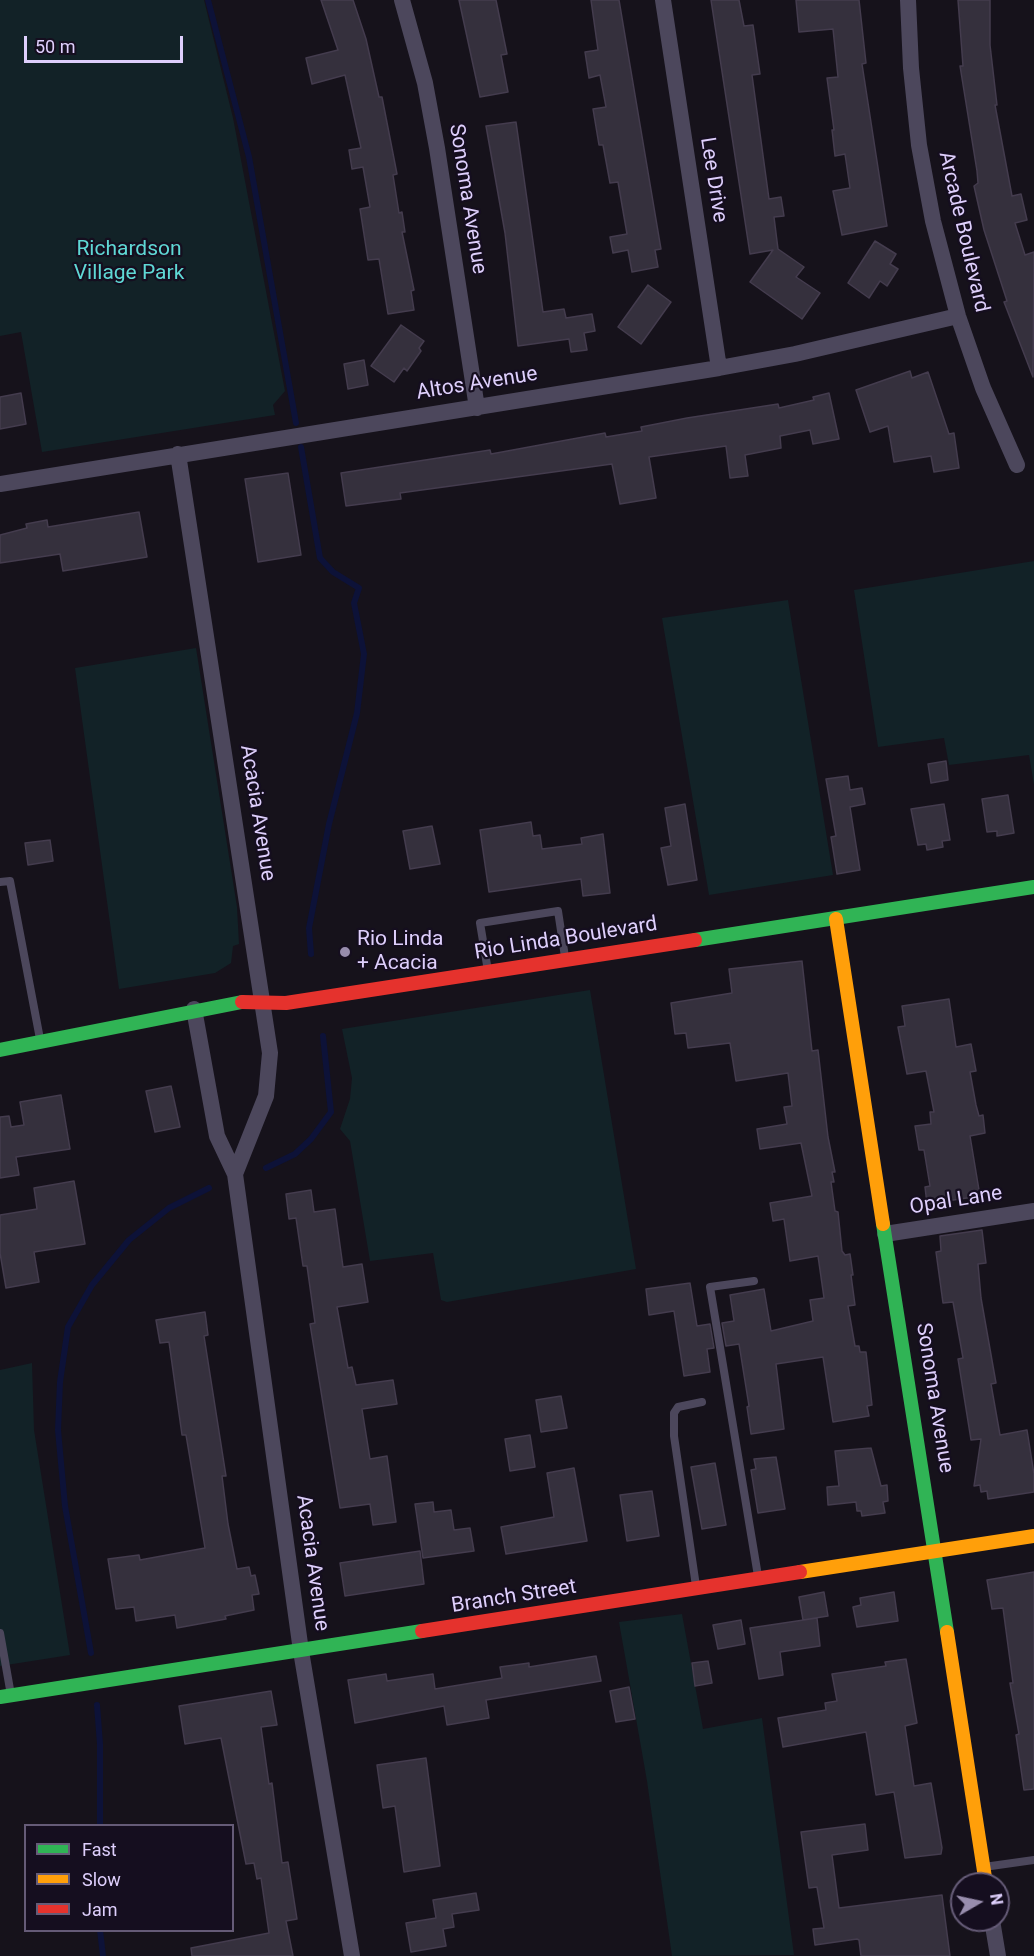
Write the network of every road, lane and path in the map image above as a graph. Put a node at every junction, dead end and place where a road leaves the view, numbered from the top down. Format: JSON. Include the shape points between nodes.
{"nodes":[{"id":1,"x":402,"y":0,"type":"edge"},
{"id":2,"x":663,"y":0,"type":"edge"},
{"id":3,"x":908,"y":0,"type":"edge"},
{"id":4,"x":958,"y":316,"type":"junction"},
{"id":5,"x":719,"y":368,"type":"junction"},
{"id":6,"x":477,"y":408,"type":"junction"},
{"id":7,"x":178,"y":454,"type":"junction"},
{"id":8,"x":1017,"y":465,"type":"dead end"},
{"id":9,"x":0,"y":484,"type":"edge"},
{"id":10,"x":0,"y":882,"type":"edge"},
{"id":11,"x":1034,"y":887,"type":"edge"},
{"id":12,"x":836,"y":919,"type":"junction"},
{"id":13,"x":566,"y":960,"type":"junction"},
{"id":14,"x":488,"y":972,"type":"junction"},
{"id":15,"x":263,"y":1003,"type":"junction"},
{"id":16,"x":194,"y":1009,"type":"junction"},
{"id":17,"x":41,"y":1044,"type":"junction"},
{"id":18,"x":0,"y":1050,"type":"edge"},
{"id":19,"x":235,"y":1174,"type":"junction"},
{"id":20,"x":1034,"y":1211,"type":"edge"},
{"id":21,"x":885,"y":1234,"type":"junction"},
{"id":22,"x":754,"y":1281,"type":"dead end"},
{"id":23,"x":702,"y":1402,"type":"dead end"},
{"id":24,"x":1034,"y":1536,"type":"edge"},
{"id":25,"x":935,"y":1552,"type":"junction"},
{"id":26,"x":759,"y":1580,"type":"junction"},
{"id":27,"x":696,"y":1590,"type":"junction"},
{"id":28,"x":0,"y":1633,"type":"edge"},
{"id":29,"x":301,"y":1651,"type":"junction"},
{"id":30,"x":6,"y":1696,"type":"edge"},
{"id":31,"x":1034,"y":1860,"type":"edge"},
{"id":32,"x":984,"y":1867,"type":"junction"},
{"id":33,"x":985,"y":1872,"type":"edge"},
{"id":34,"x":994,"y":1932,"type":"edge"},
{"id":35,"x":352,"y":1956,"type":"edge"},
{"id":36,"x":998,"y":1956,"type":"edge"}],
"edges":[{"from":1,"to":6,"type":"street","name":"Sonoma Avenue","via":[[425,83],[437,148]]},
{"from":2,"to":5,"type":"street","name":"Lee Drive"},
{"from":3,"to":4,"type":"street","name":"Arcade Boulevard","via":[[919,145],[933,221]]},
{"from":4,"to":5,"type":"street","name":"Altos Avenue"},
{"from":4,"to":8,"type":"street","name":"Arcade Boulevard","via":[[983,388]]},
{"from":5,"to":6,"type":"street","name":"Altos Avenue"},
{"from":6,"to":7,"type":"street","name":"Altos Avenue"},
{"from":7,"to":9,"type":"street","name":"Altos Avenue"},
{"from":7,"to":15,"type":"street","name":"Acacia Avenue"},
{"from":10,"to":17,"type":"lane","via":[[10,881]]},
{"from":11,"to":12,"type":"street","name":"Rio Linda Boulevard"},
{"from":12,"to":13,"type":"street","name":"Rio Linda Boulevard"},
{"from":12,"to":21,"type":"street","name":"Sonoma Avenue"},
{"from":13,"to":14,"type":"street","name":"Rio Linda Boulevard"},
{"from":13,"to":14,"type":"lane","via":[[558,911],[480,923]]},
{"from":14,"to":15,"type":"street","name":"Rio Linda Boulevard","via":[[286,1003]]},
{"from":15,"to":16,"type":"street","name":"Rio Linda Boulevard","via":[[233,1002]]},
{"from":15,"to":19,"type":"street","name":"Acacia Avenue","via":[[270,1053],[266,1096]]},
{"from":16,"to":17,"type":"street","name":"Rio Linda Boulevard"},
{"from":16,"to":19,"type":"street","name":"Acacia Avenue","via":[[217,1136]]},
{"from":17,"to":18,"type":"street","name":"Rio Linda Boulevard"},
{"from":19,"to":29,"type":"street","name":"Acacia Avenue"},
{"from":20,"to":21,"type":"street","name":"Opal Lane"},
{"from":21,"to":25,"type":"street","name":"Sonoma Avenue"},
{"from":22,"to":26,"type":"lane","via":[[710,1287]]},
{"from":23,"to":27,"type":"lane","via":[[678,1407],[674,1413]]},
{"from":24,"to":25,"type":"street","name":"Branch Street"},
{"from":25,"to":26,"type":"street","name":"Branch Street"},
{"from":25,"to":32,"type":"street","name":"Sonoma Avenue"},
{"from":26,"to":27,"type":"street","name":"Branch Street"},
{"from":27,"to":29,"type":"street","name":"Branch Street"},
{"from":28,"to":30,"type":"lane"},
{"from":29,"to":30,"type":"street","name":"Branch Street"},
{"from":29,"to":35,"type":"street","name":"Acacia Avenue"},
{"from":31,"to":32,"type":"lane"},
{"from":32,"to":33,"type":"street","name":"Sonoma Avenue"},
{"from":34,"to":36,"type":"street"}]}
